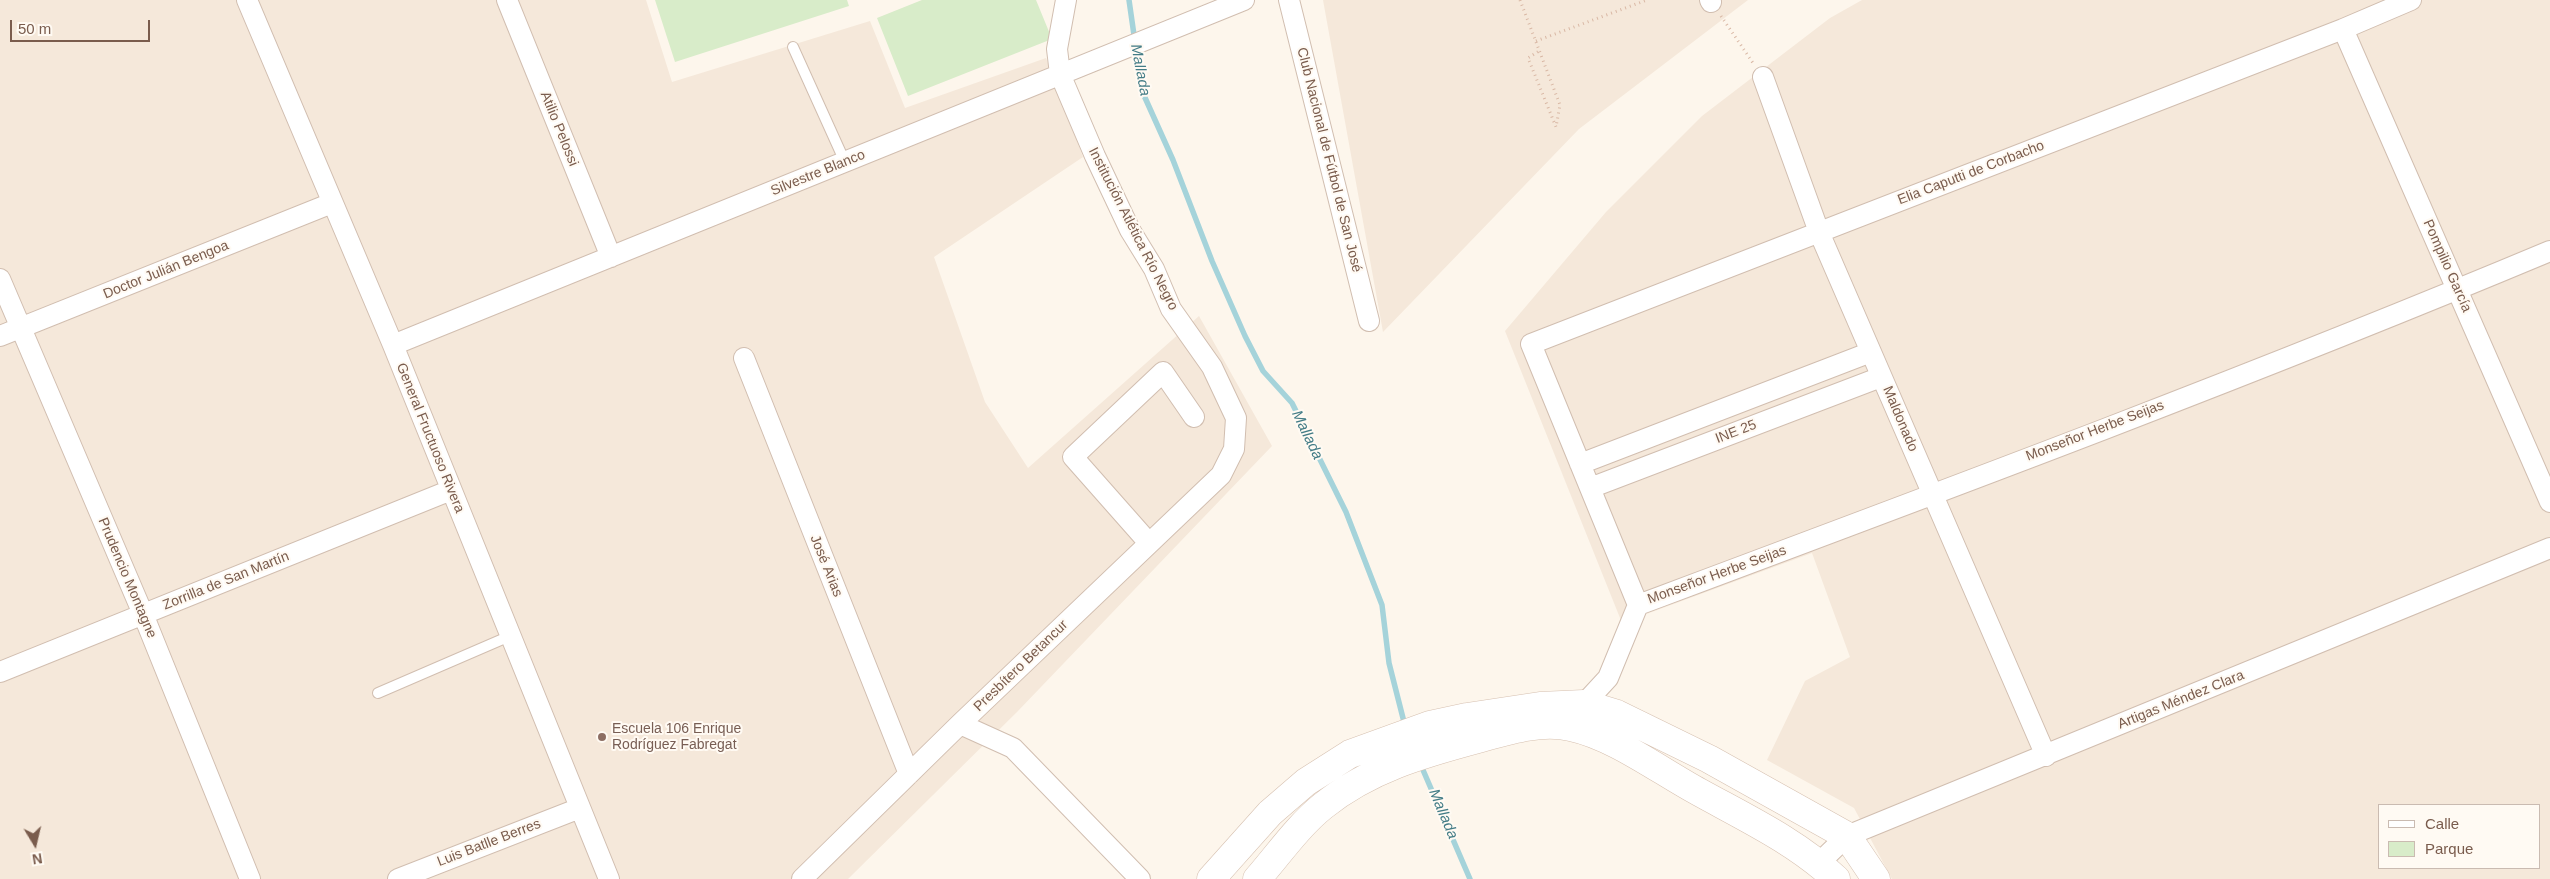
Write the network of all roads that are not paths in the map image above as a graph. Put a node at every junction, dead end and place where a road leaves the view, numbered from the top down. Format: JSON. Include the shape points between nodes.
{"nodes":[{"id":1,"x":247,"y":0,"type":"edge"},
{"id":2,"x":507,"y":0,"type":"edge"},
{"id":3,"x":1066,"y":0,"type":"edge"},
{"id":4,"x":1244,"y":0,"type":"edge"},
{"id":5,"x":1290,"y":0,"type":"edge"},
{"id":6,"x":2411,"y":0,"type":"edge"},
{"id":7,"x":2343,"y":29,"type":"junction"},
{"id":8,"x":793,"y":48,"type":"dead end"},
{"id":9,"x":1060,"y":74,"type":"junction"},
{"id":10,"x":1763,"y":78,"type":"road end"},
{"id":11,"x":845,"y":162,"type":"junction"},
{"id":12,"x":332,"y":203,"type":"junction"},
{"id":13,"x":1819,"y":232,"type":"junction"},
{"id":14,"x":2550,"y":251,"type":"edge"},
{"id":15,"x":611,"y":257,"type":"junction"},
{"id":16,"x":0,"y":279,"type":"edge"},
{"id":17,"x":2457,"y":290,"type":"junction"},
{"id":18,"x":1369,"y":321,"type":"dead end"},
{"id":19,"x":19,"y":328,"type":"junction"},
{"id":20,"x":0,"y":336,"type":"edge"},
{"id":21,"x":393,"y":345,"type":"junction"},
{"id":22,"x":1871,"y":352,"type":"junction"},
{"id":23,"x":744,"y":358,"type":"dead end"},
{"id":24,"x":1881,"y":377,"type":"junction"},
{"id":25,"x":1194,"y":417,"type":"dead end"},
{"id":26,"x":1234,"y":449,"type":"joint"},
{"id":27,"x":1580,"y":464,"type":"junction"},
{"id":28,"x":1590,"y":488,"type":"junction"},
{"id":29,"x":451,"y":490,"type":"junction"},
{"id":30,"x":1933,"y":495,"type":"junction"},
{"id":31,"x":2550,"y":502,"type":"edge"},
{"id":32,"x":1150,"y":543,"type":"junction"},
{"id":33,"x":2550,"y":548,"type":"edge"},
{"id":34,"x":1638,"y":605,"type":"junction"},
{"id":35,"x":143,"y":614,"type":"junction"},
{"id":36,"x":510,"y":636,"type":"junction"},
{"id":37,"x":0,"y":672,"type":"edge"},
{"id":38,"x":378,"y":693,"type":"dead end"},
{"id":39,"x":1578,"y":715,"type":"junction"},
{"id":40,"x":960,"y":724,"type":"junction"},
{"id":41,"x":1396,"y":750,"type":"junction"},
{"id":42,"x":2046,"y":756,"type":"junction"},
{"id":43,"x":909,"y":774,"type":"junction"},
{"id":44,"x":580,"y":808,"type":"junction"},
{"id":45,"x":1847,"y":836,"type":"junction"},
{"id":46,"x":1827,"y":871,"type":"edge"},
{"id":47,"x":250,"y":879,"type":"edge"},
{"id":48,"x":398,"y":879,"type":"edge"},
{"id":49,"x":609,"y":879,"type":"edge"},
{"id":50,"x":802,"y":879,"type":"edge"},
{"id":51,"x":1140,"y":879,"type":"edge"},
{"id":52,"x":1211,"y":879,"type":"edge"},
{"id":53,"x":1257,"y":879,"type":"edge"},
{"id":54,"x":1876,"y":879,"type":"edge"}],
"edges":[{"from":1,"to":12,"type":"street","name":"General Fructuoso Rivera"},
{"from":2,"to":15,"type":"street","name":"Atilio Pelossi"},
{"from":3,"to":9,"type":"street","name":"Institución Atlética Río Negro","via":[[1057,49]]},
{"from":4,"to":9,"type":"street","name":"Silvestre Blanco"},
{"from":5,"to":18,"type":"street","name":"Club Nacional de Fútbol de San José"},
{"from":6,"to":7,"type":"street","name":"Elia Caputti de Corbacho"},
{"from":7,"to":13,"type":"street","name":"Elia Caputti de Corbacho"},
{"from":7,"to":17,"type":"street","name":"Pompilio García"},
{"from":8,"to":11,"type":"lane"},
{"from":9,"to":11,"type":"street","name":"Silvestre Blanco"},
{"from":9,"to":26,"type":"street","name":"Institución Atlética Río Negro","via":[[1130,230],[1154,269],[1171,309],[1212,367],[1236,418]]},
{"from":10,"to":13,"type":"street","name":"Maldonado"},
{"from":11,"to":15,"type":"street","name":"Silvestre Blanco"},
{"from":12,"to":19,"type":"street","name":"Doctor Julián Bengoa"},
{"from":12,"to":21,"type":"street","name":"General Fructuoso Rivera"},
{"from":13,"to":22,"type":"street","name":"Maldonado"},
{"from":13,"to":27,"type":"street","name":"Elia Caputti de Corbacho","via":[[1531,344]]},
{"from":14,"to":17,"type":"street","name":"Monseñor Herbe Seijas"},
{"from":15,"to":21,"type":"street","name":"Silvestre Blanco"},
{"from":16,"to":19,"type":"street","name":"Prudencio Montagne"},
{"from":17,"to":30,"type":"street","name":"Monseñor Herbe Seijas"},
{"from":17,"to":31,"type":"street","name":"Pompilio García"},
{"from":19,"to":20,"type":"street","name":"Doctor Julián Bengoa"},
{"from":19,"to":35,"type":"street","name":"Prudencio Montagne"},
{"from":21,"to":29,"type":"street","name":"General Fructuoso Rivera"},
{"from":22,"to":24,"type":"street","name":"Maldonado"},
{"from":22,"to":27,"type":"street","name":"INE 25"},
{"from":23,"to":43,"type":"street","name":"José Arias"},
{"from":24,"to":28,"type":"street","name":"INE 25"},
{"from":24,"to":30,"type":"street","name":"Maldonado"},
{"from":25,"to":32,"type":"street","via":[[1164,372],[1073,457]]},
{"from":26,"to":32,"type":"street","name":"Presbítero Betancur","via":[[1221,475]]},
{"from":27,"to":28,"type":"street"},
{"from":28,"to":34,"type":"street"},
{"from":29,"to":35,"type":"street","name":"Zorrilla de San Martín"},
{"from":29,"to":36,"type":"street","name":"General Fructuoso Rivera"},
{"from":30,"to":34,"type":"street","name":"Monseñor Herbe Seijas"},
{"from":30,"to":42,"type":"street","name":"Maldonado"},
{"from":32,"to":40,"type":"street","name":"Presbítero Betancur"},
{"from":33,"to":42,"type":"street","name":"Artigas Méndez Clara"},
{"from":34,"to":39,"type":"street","via":[[1608,678]]},
{"from":35,"to":37,"type":"street","name":"Zorrilla de San Martín"},
{"from":35,"to":47,"type":"street","name":"Prudencio Montagne"},
{"from":36,"to":38,"type":"lane"},
{"from":36,"to":44,"type":"street","name":"General Fructuoso Rivera"},
{"from":39,"to":41,"type":"street","via":[[1540,706],[1467,717],[1435,737]]},
{"from":39,"to":45,"type":"street","via":[[1616,714],[1708,758]]},
{"from":39,"to":46,"type":"street","via":[[1607,740],[1766,829]]},
{"from":40,"to":43,"type":"street","name":"Presbítero Betancur"},
{"from":40,"to":51,"type":"street","via":[[1013,748]]},
{"from":41,"to":52,"type":"street","via":[[1350,754],[1306,782],[1270,813]]},
{"from":41,"to":53,"type":"street","via":[[1362,780],[1322,807]]},
{"from":42,"to":45,"type":"street","name":"Artigas Méndez Clara"},
{"from":43,"to":50,"type":"street","name":"Presbítero Betancur"},
{"from":44,"to":48,"type":"street","name":"Luis Batlle Berres"},
{"from":44,"to":49,"type":"street","name":"General Fructuoso Rivera"},
{"from":45,"to":46,"type":"street","name":"Artigas Méndez Clara"},
{"from":45,"to":54,"type":"street"}]}
